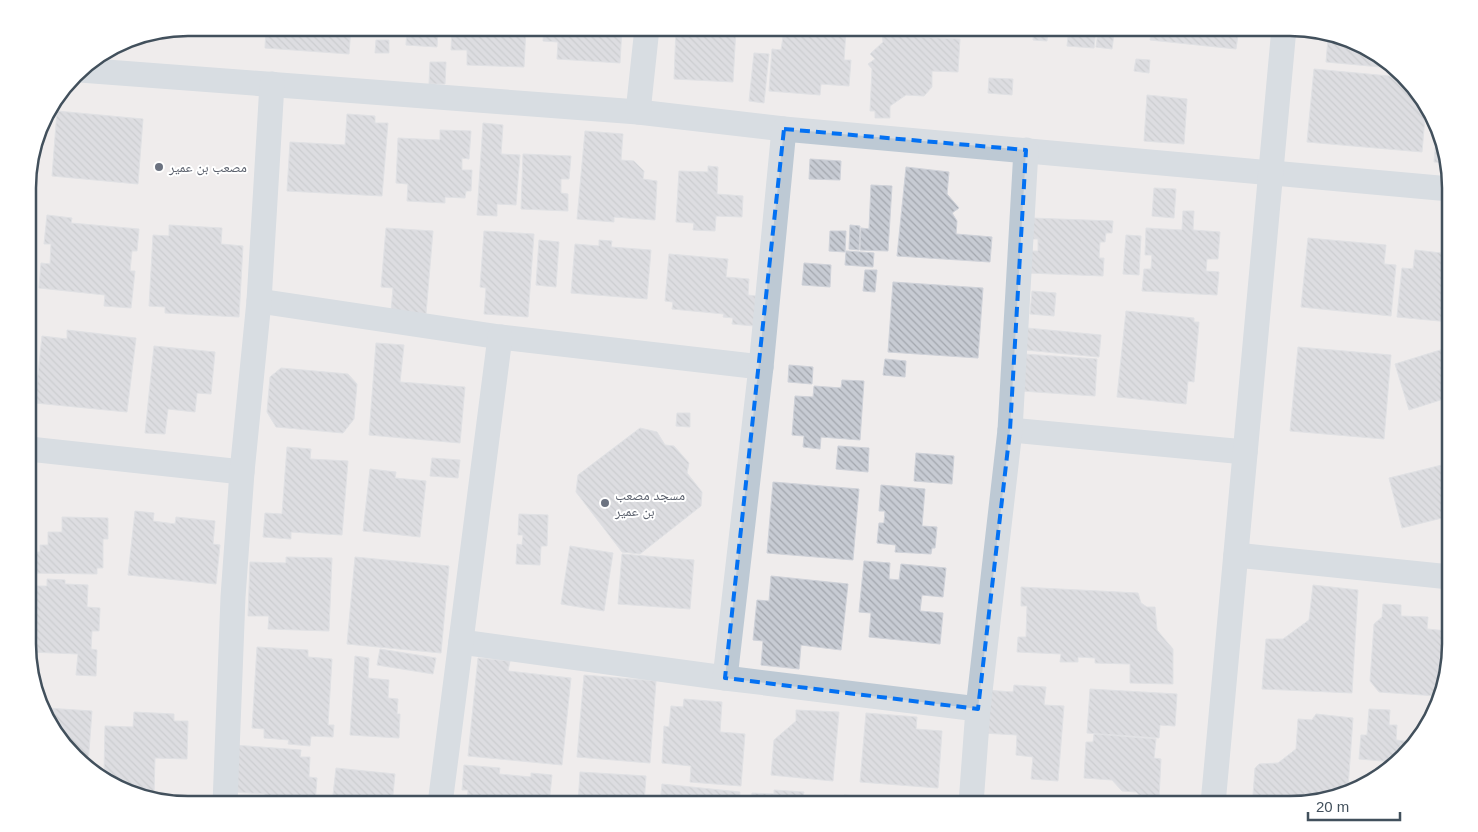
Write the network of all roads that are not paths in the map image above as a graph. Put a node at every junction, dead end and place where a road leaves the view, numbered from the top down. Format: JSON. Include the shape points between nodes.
{"nodes":[{"id":1,"x":1283,"y":36,"type":"edge"},
{"id":2,"x":646,"y":37,"type":"edge"},
{"id":3,"x":92,"y":71,"type":"edge"},
{"id":4,"x":272,"y":84,"type":"junction"},
{"id":5,"x":638,"y":112,"type":"junction"},
{"id":6,"x":784,"y":129,"type":"junction"},
{"id":7,"x":1026,"y":150,"type":"junction"},
{"id":8,"x":1270,"y":172,"type":"junction"},
{"id":9,"x":1441,"y":188,"type":"edge"},
{"id":10,"x":259,"y":301,"type":"junction"},
{"id":11,"x":500,"y":337,"type":"junction"},
{"id":12,"x":761,"y":367,"type":"junction"},
{"id":13,"x":1010,"y":430,"type":"junction"},
{"id":14,"x":36,"y":450,"type":"edge"},
{"id":15,"x":1245,"y":452,"type":"junction"},
{"id":16,"x":242,"y":472,"type":"junction"},
{"id":17,"x":1236,"y":555,"type":"junction"},
{"id":18,"x":1441,"y":576,"type":"edge"},
{"id":19,"x":461,"y":642,"type":"junction"},
{"id":20,"x":725,"y":678,"type":"junction"},
{"id":21,"x":978,"y":709,"type":"junction"},
{"id":22,"x":972,"y":795,"type":"edge"},
{"id":23,"x":1214,"y":795,"type":"edge"},
{"id":24,"x":225,"y":796,"type":"edge"},
{"id":25,"x":441,"y":796,"type":"edge"}],
"edges":[{"from":1,"to":8,"type":"street"},
{"from":2,"to":5,"type":"street"},
{"from":3,"to":4,"type":"street"},
{"from":4,"to":5,"type":"street"},
{"from":4,"to":10,"type":"street"},
{"from":5,"to":6,"type":"street"},
{"from":6,"to":7,"type":"street"},
{"from":6,"to":12,"type":"street"},
{"from":7,"to":8,"type":"street"},
{"from":7,"to":13,"type":"street"},
{"from":8,"to":9,"type":"street"},
{"from":8,"to":15,"type":"street"},
{"from":10,"to":11,"type":"street"},
{"from":10,"to":16,"type":"street"},
{"from":11,"to":12,"type":"street"},
{"from":11,"to":19,"type":"street"},
{"from":12,"to":20,"type":"street"},
{"from":13,"to":15,"type":"street"},
{"from":13,"to":21,"type":"street"},
{"from":14,"to":16,"type":"street"},
{"from":15,"to":17,"type":"street"},
{"from":16,"to":24,"type":"street"},
{"from":17,"to":18,"type":"street"},
{"from":17,"to":23,"type":"street"},
{"from":19,"to":20,"type":"street"},
{"from":19,"to":25,"type":"street"},
{"from":20,"to":21,"type":"street"},
{"from":21,"to":22,"type":"street"}]}
